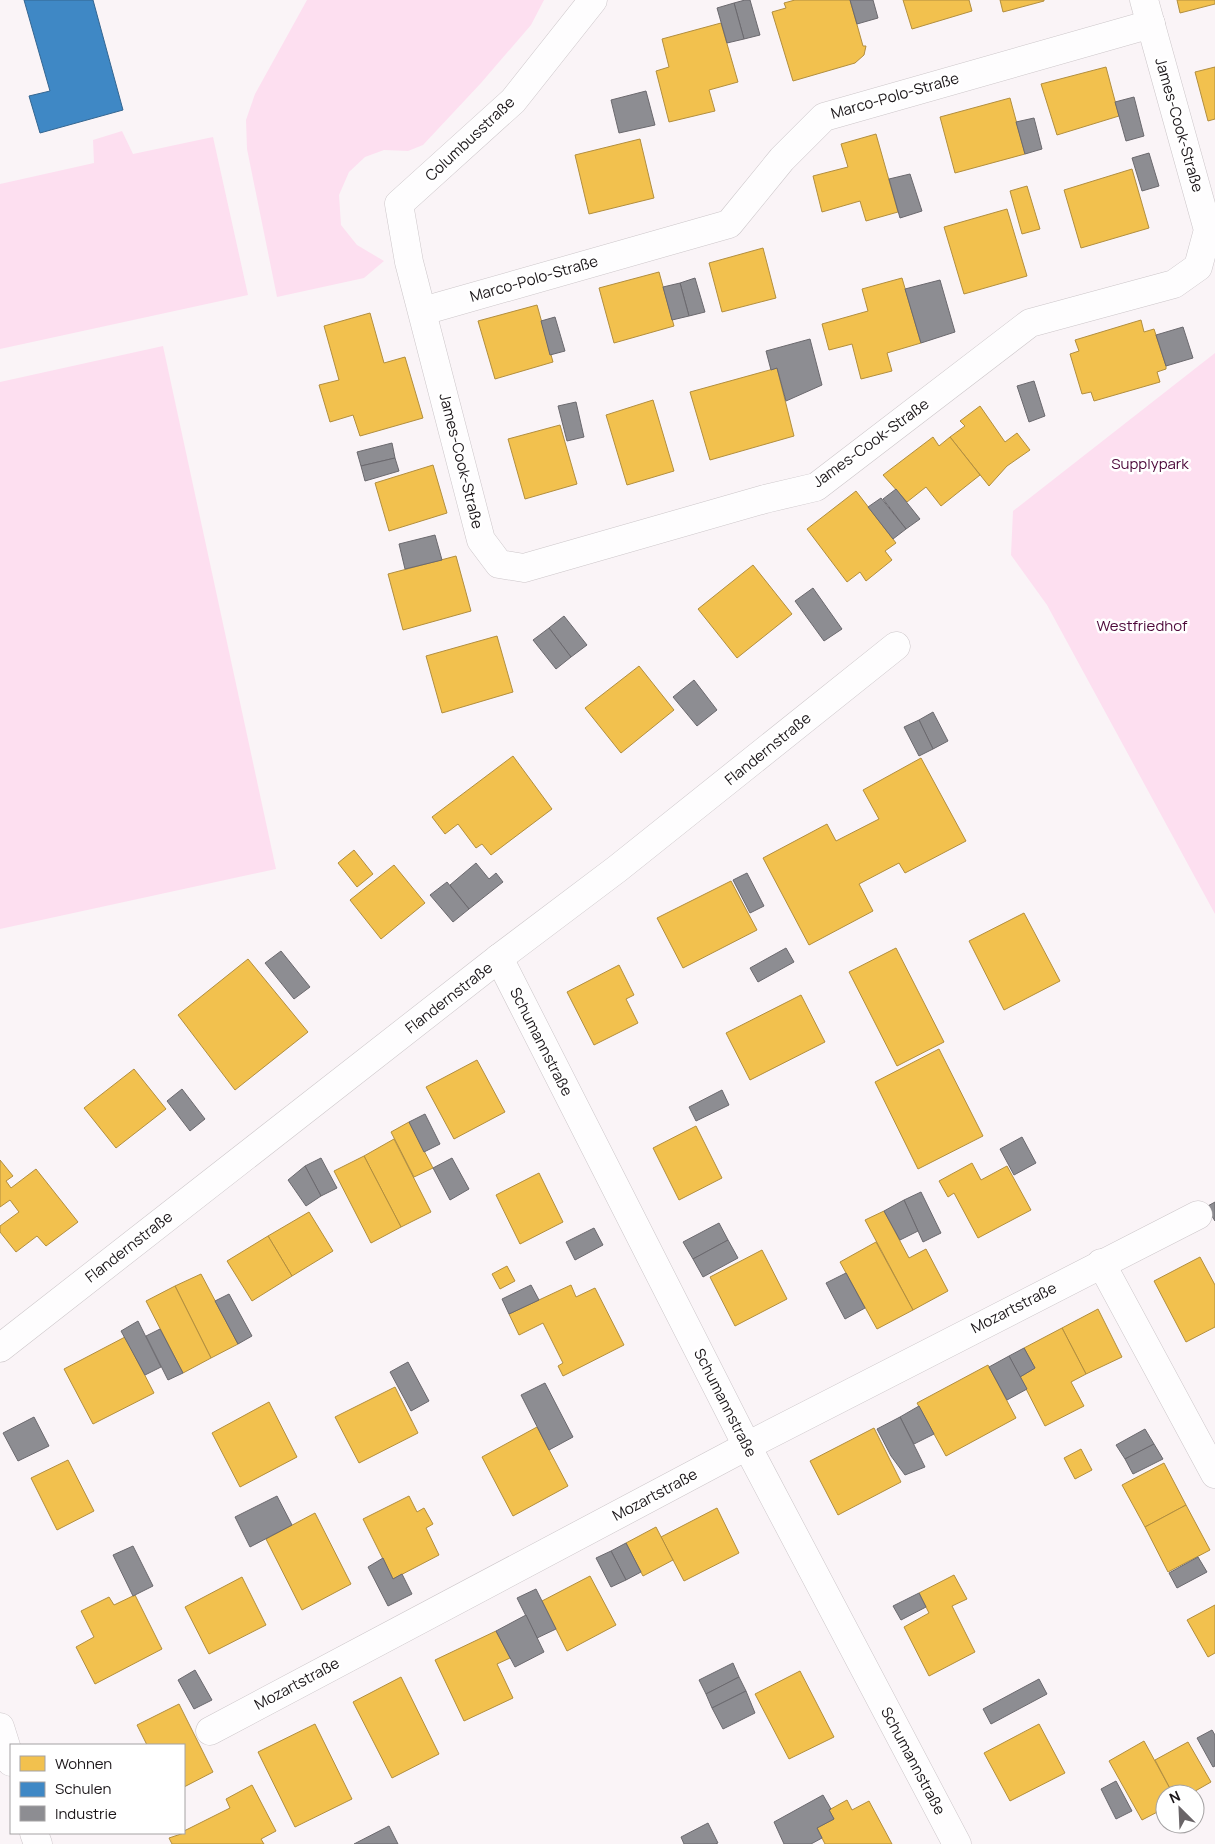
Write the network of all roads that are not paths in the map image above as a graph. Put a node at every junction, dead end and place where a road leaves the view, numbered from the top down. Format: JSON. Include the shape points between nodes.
{"nodes":[{"id":1,"x":593,"y":0,"type":"edge"},
{"id":2,"x":1148,"y":12,"type":"edge"},
{"id":3,"x":398,"y":204,"type":"joint"},
{"id":4,"x":422,"y":311,"type":"junction"},
{"id":5,"x":896,"y":646,"type":"dead end"},
{"id":6,"x":499,"y":958,"type":"junction"},
{"id":7,"x":1198,"y":1215,"type":"dead end"},
{"id":8,"x":1102,"y":1263,"type":"junction"},
{"id":9,"x":0,"y":1348,"type":"edge"},
{"id":10,"x":747,"y":1446,"type":"junction"},
{"id":11,"x":1215,"y":1474,"type":"edge"},
{"id":12,"x":0,"y":1727,"type":"edge"},
{"id":13,"x":210,"y":1731,"type":"dead end"},
{"id":14,"x":10,"y":1759,"type":"edge"},
{"id":15,"x":957,"y":1844,"type":"edge"}],
"edges":[{"from":1,"to":3,"type":"main road","name":"Columbusstraße","via":[[513,101]]},
{"from":2,"to":4,"type":"main road","name":"Marco-Polo-Straße","via":[[824,117],[782,159],[729,224]]},
{"from":2,"to":4,"type":"main road","name":"James-Cook-Straße","via":[[1208,230],[1198,267],[1174,284],[1030,323],[816,487],[524,568],[499,564],[481,540]]},
{"from":3,"to":4,"type":"main road","name":"James-Cook-Straße"},
{"from":5,"to":6,"type":"main road","name":"Flandernstraße","via":[[617,869]]},
{"from":6,"to":9,"type":"main road","name":"Flandernstraße"},
{"from":6,"to":10,"type":"main road","name":"Schumannstraße"},
{"from":7,"to":8,"type":"main road","name":"Mozartstraße"},
{"from":8,"to":10,"type":"main road","name":"Mozartstraße"},
{"from":8,"to":11,"type":"main road"},
{"from":10,"to":13,"type":"main road","name":"Mozartstraße"},
{"from":10,"to":15,"type":"main road","name":"Schumannstraße"},
{"from":12,"to":14,"type":"main road"}]}
